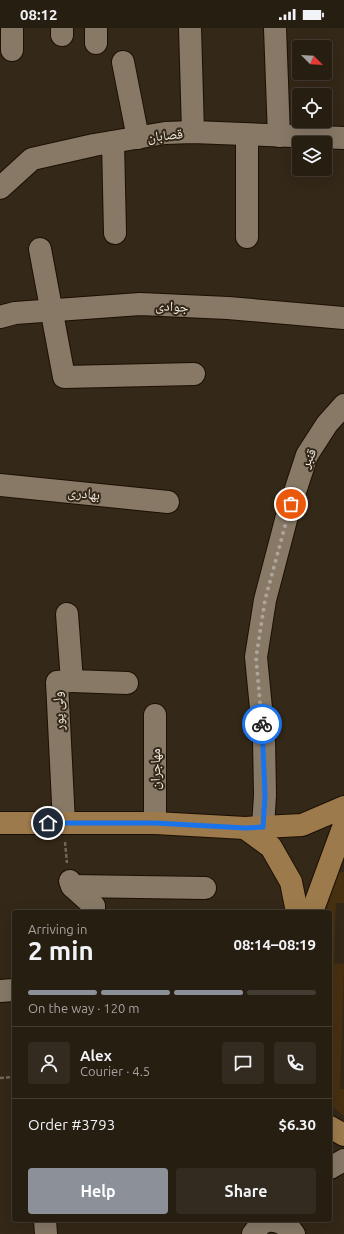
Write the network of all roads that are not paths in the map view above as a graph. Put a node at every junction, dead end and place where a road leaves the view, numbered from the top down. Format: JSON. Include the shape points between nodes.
{"nodes":[{"id":1,"x":12,"y":28,"type":"edge"},
{"id":2,"x":190,"y":28,"type":"edge"},
{"id":3,"x":275,"y":28,"type":"edge"},
{"id":4,"x":12,"y":50,"type":"dead end"},
{"id":5,"x":123,"y":62,"type":"dead end"},
{"id":6,"x":192,"y":132,"type":"junction"},
{"id":7,"x":247,"y":134,"type":"junction"},
{"id":8,"x":279,"y":136,"type":"junction"},
{"id":9,"x":138,"y":138,"type":"junction"},
{"id":10,"x":344,"y":138,"type":"edge"},
{"id":11,"x":113,"y":142,"type":"junction"},
{"id":12,"x":0,"y":188,"type":"edge"},
{"id":13,"x":115,"y":233,"type":"dead end"},
{"id":14,"x":247,"y":237,"type":"dead end"},
{"id":15,"x":40,"y":249,"type":"dead end"},
{"id":16,"x":51,"y":310,"type":"junction"},
{"id":17,"x":0,"y":317,"type":"edge"},
{"id":18,"x":344,"y":318,"type":"edge"},
{"id":19,"x":194,"y":374,"type":"dead end"},
{"id":20,"x":344,"y":405,"type":"edge"},
{"id":21,"x":0,"y":485,"type":"edge"},
{"id":22,"x":168,"y":502,"type":"dead end"},
{"id":23,"x":67,"y":614,"type":"dead end"},
{"id":24,"x":72,"y":681,"type":"junction"},
{"id":25,"x":127,"y":683,"type":"dead end"},
{"id":26,"x":155,"y":715,"type":"dead end"},
{"id":27,"x":344,"y":807,"type":"edge"},
{"id":28,"x":0,"y":823,"type":"edge"},
{"id":29,"x":64,"y":823,"type":"junction"},
{"id":30,"x":155,"y":823,"type":"junction"},
{"id":31,"x":344,"y":825,"type":"edge"},
{"id":32,"x":254,"y":827,"type":"junction"},
{"id":33,"x":205,"y":888,"type":"dead end"},
{"id":34,"x":94,"y":910,"type":"edge"},
{"id":35,"x":297,"y":910,"type":"edge"},
{"id":36,"x":313,"y":910,"type":"edge"},
{"id":37,"x":12,"y":990,"type":"edge"},
{"id":38,"x":0,"y":991,"type":"edge"},
{"id":39,"x":332,"y":1128,"type":"edge"},
{"id":40,"x":344,"y":1136,"type":"edge"},
{"id":41,"x":344,"y":1160,"type":"edge"},
{"id":42,"x":332,"y":1167,"type":"edge"},
{"id":43,"x":45,"y":1222,"type":"edge"},
{"id":44,"x":279,"y":1222,"type":"edge"},
{"id":45,"x":295,"y":1229,"type":"edge"},
{"id":46,"x":46,"y":1234,"type":"edge"}],
"edges":[{"from":1,"to":4,"type":"street"},
{"from":2,"to":6,"type":"street"},
{"from":3,"to":8,"type":"street"},
{"from":5,"to":9,"type":"street"},
{"from":6,"to":7,"type":"street","name":"قصابان"},
{"from":6,"to":9,"type":"street","name":"قصابان"},
{"from":7,"to":8,"type":"street","name":"قصابان"},
{"from":7,"to":14,"type":"street"},
{"from":8,"to":10,"type":"street","name":"قصابان"},
{"from":9,"to":11,"type":"street","name":"قصابان"},
{"from":11,"to":12,"type":"street","name":"قصابان","via":[[32,159]]},
{"from":11,"to":13,"type":"street"},
{"from":15,"to":16,"type":"street"},
{"from":16,"to":17,"type":"street","name":"جوادی"},
{"from":16,"to":18,"type":"street","name":"جوادی","via":[[140,304],[228,308]]},
{"from":16,"to":19,"type":"street","via":[[64,377]]},
{"from":20,"to":32,"type":"street","name":"قنبر","via":[[327,424],[308,455],[287,516],[265,600],[256,658],[264,739],[265,795]]},
{"from":21,"to":22,"type":"street","name":"بهادری"},
{"from":23,"to":24,"type":"street","name":"ولی پور"},
{"from":24,"to":25,"type":"street"},
{"from":24,"to":29,"type":"street","name":"ولی پور","via":[[57,682]]},
{"from":26,"to":30,"type":"street","name":"مهاجران"},
{"from":27,"to":32,"type":"main road","via":[[302,825]]},
{"from":28,"to":29,"type":"main road"},
{"from":29,"to":30,"type":"main road"},
{"from":30,"to":32,"type":"main road"},
{"from":31,"to":36,"type":"main road"},
{"from":32,"to":35,"type":"main road","via":[[271,847],[291,882]]},
{"from":33,"to":34,"type":"street","via":[[70,880],[94,906]]},
{"from":37,"to":38,"type":"street"},
{"from":39,"to":40,"type":"main road"},
{"from":41,"to":42,"type":"street"},
{"from":43,"to":46,"type":"street"},
{"from":44,"to":45,"type":"street"}]}
